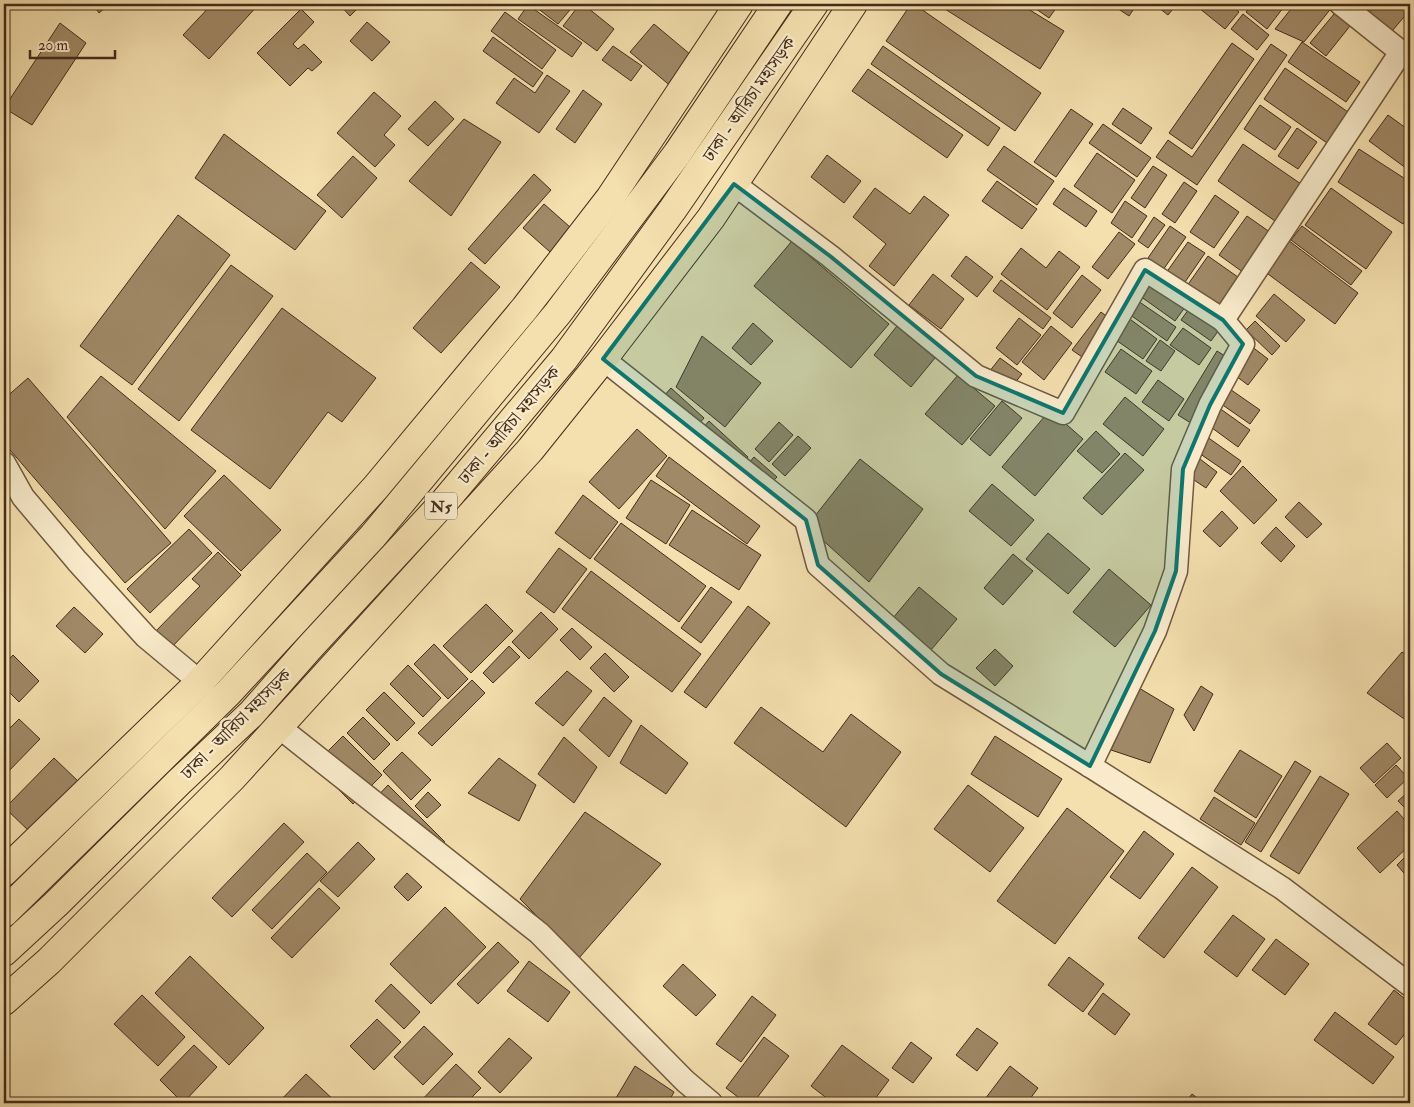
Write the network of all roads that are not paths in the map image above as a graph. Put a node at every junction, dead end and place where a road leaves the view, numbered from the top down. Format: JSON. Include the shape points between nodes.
{"nodes":[{"id":1,"x":739,"y":4,"type":"edge"},
{"id":2,"x":778,"y":4,"type":"edge"},
{"id":3,"x":814,"y":4,"type":"edge"},
{"id":4,"x":853,"y":4,"type":"edge"},
{"id":5,"x":1342,"y":4,"type":"edge"},
{"id":6,"x":734,"y":184,"type":"junction"},
{"id":7,"x":1223,"y":320,"type":"junction"},
{"id":8,"x":603,"y":359,"type":"junction"},
{"id":9,"x":4,"y":463,"type":"edge"},
{"id":10,"x":200,"y":682,"type":"junction"},
{"id":11,"x":279,"y":727,"type":"junction"},
{"id":12,"x":1090,"y":766,"type":"junction"},
{"id":13,"x":4,"y":872,"type":"edge"},
{"id":14,"x":4,"y":913,"type":"edge"},
{"id":15,"x":4,"y":952,"type":"edge"},
{"id":16,"x":1410,"y":985,"type":"edge"},
{"id":17,"x":4,"y":1002,"type":"edge"},
{"id":18,"x":711,"y":1103,"type":"edge"}],
"edges":[{"from":1,"to":10,"type":"highway","via":[[610,198],[525,308],[376,486]]},
{"from":2,"to":14,"type":"highway","name":"ঢাকা - আরিচা মহাসড়ক","number":"N5","via":[[677,154],[558,313],[373,536],[228,693]]},
{"from":3,"to":15,"type":"highway","name":"ঢাকা - আরিচা মহাসড়ক","number":"N5","via":[[673,209],[564,359],[444,502],[251,714]]},
{"from":4,"to":6,"type":"highway"},
{"from":5,"to":7,"type":"street","via":[[1402,52]]},
{"from":6,"to":7,"type":"street","via":[[830,256],[976,376],[1063,413],[1146,270]]},
{"from":6,"to":8,"type":"highway","via":[[712,218]]},
{"from":7,"to":12,"type":"street","via":[[1243,344],[1210,405],[1183,469],[1176,571],[1155,631]]},
{"from":8,"to":11,"type":"highway","via":[[530,450]]},
{"from":8,"to":12,"type":"street","via":[[806,520],[818,565],[941,674]]},
{"from":9,"to":10,"type":"street","via":[[23,497],[77,561],[146,637]]},
{"from":10,"to":13,"type":"highway"},
{"from":11,"to":17,"type":"highway","via":[[232,778]]},
{"from":11,"to":18,"type":"street","via":[[539,933],[685,1081]]},
{"from":12,"to":16,"type":"street","via":[[1282,888]]}]}
